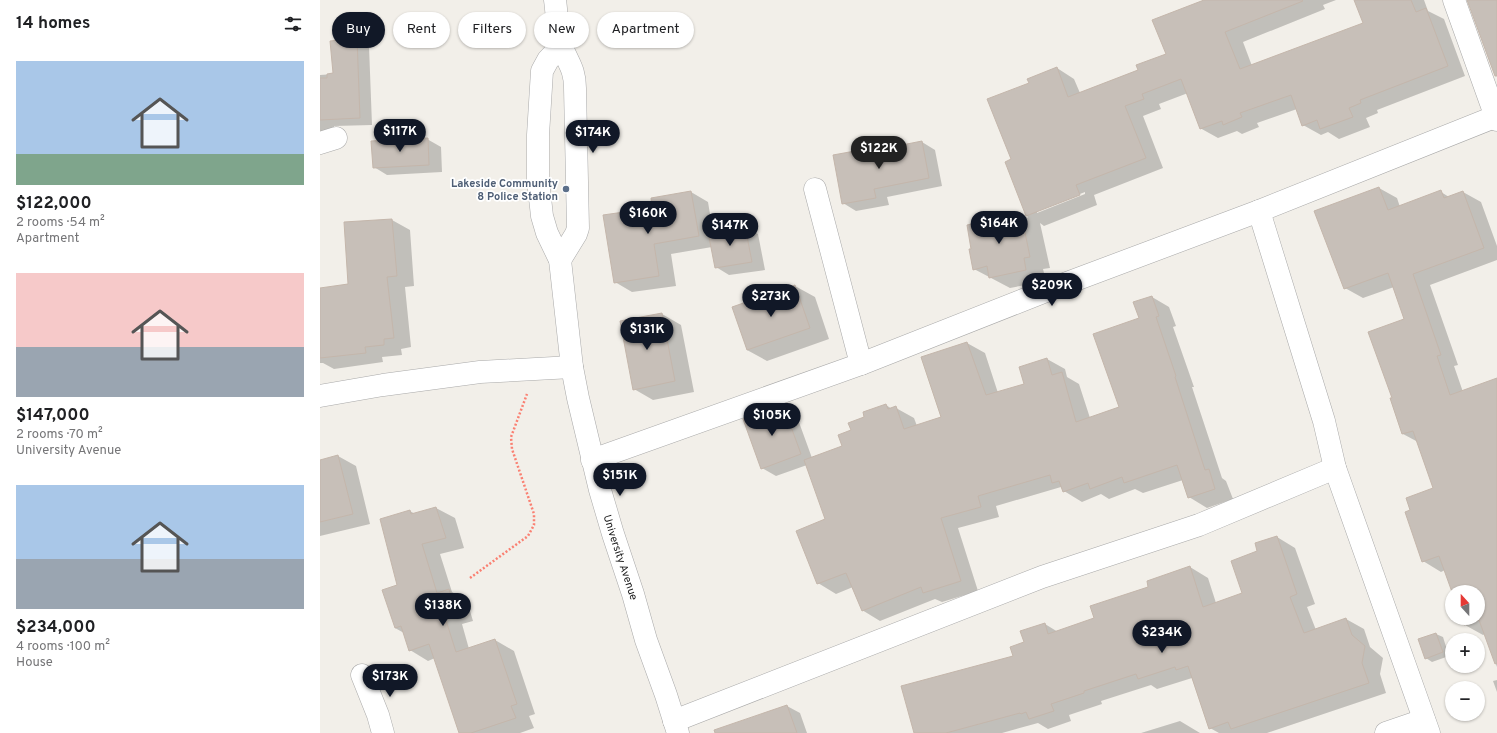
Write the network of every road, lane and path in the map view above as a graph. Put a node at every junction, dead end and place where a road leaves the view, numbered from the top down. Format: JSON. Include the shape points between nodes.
{"nodes":[{"id":1,"x":555,"y":0,"type":"edge"},
{"id":2,"x":1454,"y":0,"type":"edge"},
{"id":3,"x":557,"y":12,"type":"edge"},
{"id":4,"x":559,"y":48,"type":"edge"},
{"id":5,"x":562,"y":48,"type":"edge"},
{"id":6,"x":1496,"y":117,"type":"edge"},
{"id":7,"x":815,"y":189,"type":"dead end"},
{"id":8,"x":1259,"y":211,"type":"junction"},
{"id":9,"x":560,"y":260,"type":"junction"},
{"id":10,"x":861,"y":364,"type":"junction"},
{"id":11,"x":572,"y":366,"type":"junction"},
{"id":12,"x":536,"y":369,"type":"junction"},
{"id":13,"x":320,"y":396,"type":"edge"},
{"id":14,"x":592,"y":460,"type":"junction"},
{"id":15,"x":1335,"y":468,"type":"junction"},
{"id":16,"x":470,"y":578,"type":"dead end"},
{"id":17,"x":362,"y":674,"type":"dead end"},
{"id":18,"x":676,"y":727,"type":"edge"},
{"id":19,"x":1426,"y":727,"type":"edge"},
{"id":20,"x":383,"y":733,"type":"edge"},
{"id":21,"x":1386,"y":733,"type":"edge"}],
"edges":[{"from":1,"to":3,"type":"street"},
{"from":2,"to":6,"type":"street"},
{"from":4,"to":9,"type":"street","name":"University Avenue","via":[[542,71],[538,180],[542,216]]},
{"from":5,"to":9,"type":"street","via":[[575,78],[578,228]]},
{"from":6,"to":8,"type":"street"},
{"from":7,"to":10,"type":"street"},
{"from":8,"to":10,"type":"street"},
{"from":8,"to":15,"type":"street","via":[[1324,421]]},
{"from":9,"to":11,"type":"street","name":"University Avenue"},
{"from":10,"to":14,"type":"street"},
{"from":11,"to":12,"type":"street"},
{"from":11,"to":14,"type":"street","name":"University Avenue"},
{"from":12,"to":13,"type":"street","via":[[473,373]]},
{"from":12,"to":16,"type":"path","via":[[512,437],[512,449],[534,514],[534,525],[528,536]]},
{"from":14,"to":18,"type":"street","name":"University Avenue","via":[[646,640]]},
{"from":15,"to":18,"type":"street","via":[[1199,525],[1042,577]]},
{"from":15,"to":19,"type":"street"},
{"from":17,"to":20,"type":"street"},
{"from":19,"to":21,"type":"street"}]}
